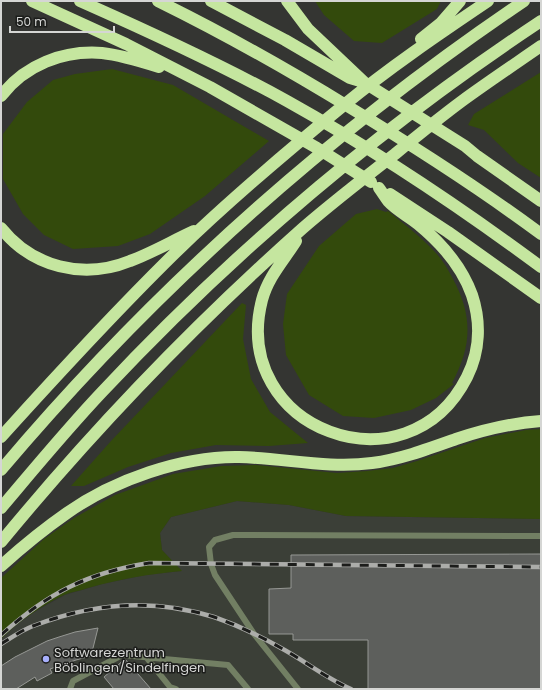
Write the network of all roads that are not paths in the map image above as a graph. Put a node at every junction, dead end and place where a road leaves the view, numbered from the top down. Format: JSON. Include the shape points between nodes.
{"nodes":[{"id":1,"x":32,"y":1,"type":"edge"},
{"id":2,"x":80,"y":1,"type":"edge"},
{"id":3,"x":158,"y":1,"type":"edge"},
{"id":4,"x":211,"y":1,"type":"edge"},
{"id":5,"x":287,"y":1,"type":"edge"},
{"id":6,"x":460,"y":1,"type":"edge"},
{"id":7,"x":488,"y":1,"type":"edge"},
{"id":8,"x":524,"y":1,"type":"edge"},
{"id":9,"x":541,"y":21,"type":"edge"},
{"id":10,"x":541,"y":46,"type":"edge"},
{"id":11,"x":541,"y":50,"type":"edge"},
{"id":12,"x":529,"y":55,"type":"junction"},
{"id":13,"x":400,"y":63,"type":"junction"},
{"id":14,"x":189,"y":77,"type":"junction"},
{"id":15,"x":365,"y":83,"type":"junction"},
{"id":16,"x":1,"y":96,"type":"edge"},
{"id":17,"x":541,"y":202,"type":"edge"},
{"id":18,"x":397,"y":203,"type":"junction"},
{"id":19,"x":204,"y":226,"type":"junction"},
{"id":20,"x":304,"y":227,"type":"junction"},
{"id":21,"x":1,"y":228,"type":"edge"},
{"id":22,"x":541,"y":234,"type":"edge"},
{"id":23,"x":541,"y":267,"type":"edge"},
{"id":24,"x":541,"y":298,"type":"edge"},
{"id":25,"x":541,"y":421,"type":"edge"},
{"id":26,"x":1,"y":437,"type":"edge"},
{"id":27,"x":1,"y":470,"type":"edge"},
{"id":28,"x":1,"y":508,"type":"edge"},
{"id":29,"x":541,"y":536,"type":"edge"},
{"id":30,"x":1,"y":542,"type":"edge"},
{"id":31,"x":1,"y":566,"type":"edge"},
{"id":32,"x":146,"y":658,"type":"junction"},
{"id":33,"x":70,"y":689,"type":"edge"},
{"id":34,"x":176,"y":689,"type":"edge"},
{"id":35,"x":248,"y":689,"type":"edge"},
{"id":36,"x":298,"y":689,"type":"edge"}],
"edges":[{"from":1,"to":14,"type":"highway","via":[[126,44]]},
{"from":2,"to":23,"type":"highway","via":[[160,37],[289,102],[421,183]]},
{"from":3,"to":22,"type":"highway","via":[[311,84],[442,166]]},
{"from":4,"to":15,"type":"highway","via":[[350,78]]},
{"from":5,"to":15,"type":"highway","via":[[308,29]]},
{"from":6,"to":13,"type":"highway"},
{"from":7,"to":13,"type":"highway"},
{"from":8,"to":27,"type":"highway","via":[[362,119],[237,225],[106,352]]},
{"from":9,"to":28,"type":"highway","via":[[390,130],[254,243],[101,392]]},
{"from":10,"to":12,"type":"highway"},
{"from":11,"to":12,"type":"highway"},
{"from":12,"to":20,"type":"highway","via":[[462,101]]},
{"from":13,"to":19,"type":"highway","via":[[299,142]]},
{"from":14,"to":16,"type":"highway","via":[[118,56],[102,53],[77,54],[50,60],[25,72]]},
{"from":14,"to":18,"type":"highway","via":[[317,148],[379,188],[387,200]]},
{"from":15,"to":17,"type":"highway","via":[[465,146]]},
{"from":18,"to":20,"type":"highway","via":[[426,230],[455,264],[472,294],[478,322],[475,358],[455,397],[429,421],[397,436],[364,439],[334,433],[316,426],[297,414],[284,401],[266,370],[258,335],[262,300],[275,271]]},
{"from":18,"to":24,"type":"highway","via":[[454,236]]},
{"from":19,"to":21,"type":"highway","via":[[129,262],[90,270],[74,270],[43,262],[26,252]]},
{"from":19,"to":26,"type":"highway","via":[[83,347]]},
{"from":20,"to":30,"type":"highway","via":[[214,310],[136,388]]},
{"from":25,"to":31,"type":"highway","via":[[483,431],[411,455],[372,463],[337,465],[238,457],[217,458],[161,469],[110,489],[68,512]]},
{"from":29,"to":36,"type":"lane","via":[[233,535],[215,540],[209,547],[211,564],[216,575],[254,634]]},
{"from":32,"to":33,"type":"lane","via":[[122,655],[73,681]]},
{"from":32,"to":34,"type":"lane","via":[[170,686]]},
{"from":32,"to":35,"type":"lane","via":[[228,665]]}]}
